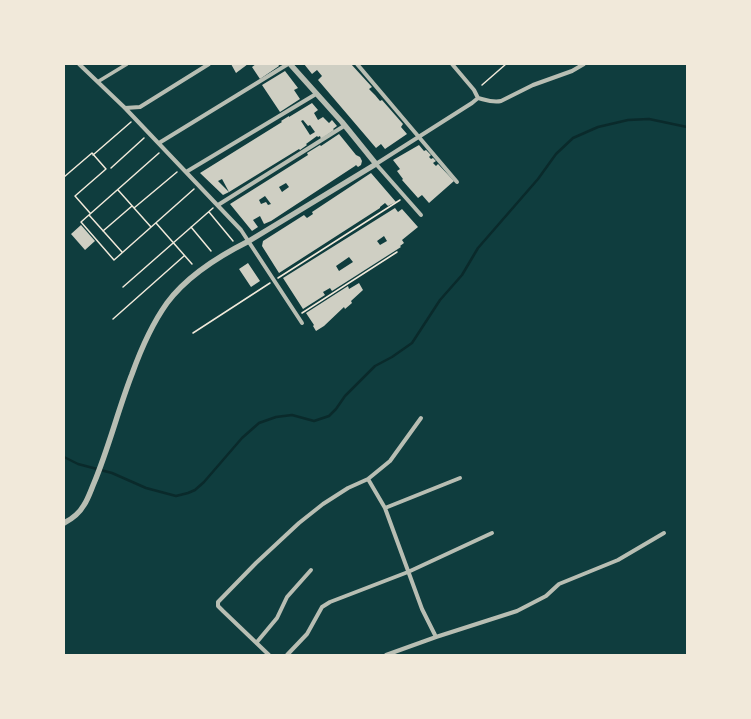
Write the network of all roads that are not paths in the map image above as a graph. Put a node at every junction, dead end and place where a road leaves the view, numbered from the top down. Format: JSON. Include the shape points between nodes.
{"nodes":[{"id":1,"x":79,"y":64,"type":"edge"},
{"id":2,"x":127,"y":64,"type":"edge"},
{"id":3,"x":209,"y":64,"type":"edge"},
{"id":4,"x":289,"y":64,"type":"edge"},
{"id":5,"x":357,"y":64,"type":"edge"},
{"id":6,"x":452,"y":64,"type":"edge"},
{"id":7,"x":584,"y":64,"type":"edge"},
{"id":8,"x":99,"y":82,"type":"junction"},
{"id":9,"x":316,"y":94,"type":"junction"},
{"id":10,"x":478,"y":98,"type":"junction"},
{"id":11,"x":125,"y":108,"type":"junction"},
{"id":12,"x":344,"y":126,"type":"junction"},
{"id":13,"x":418,"y":136,"type":"junction"},
{"id":14,"x":159,"y":143,"type":"junction"},
{"id":15,"x":376,"y":164,"type":"junction"},
{"id":16,"x":186,"y":172,"type":"junction"},
{"id":17,"x":457,"y":182,"type":"dead end"},
{"id":18,"x":218,"y":205,"type":"junction"},
{"id":19,"x":421,"y":215,"type":"dead end"},
{"id":20,"x":249,"y":241,"type":"junction"},
{"id":21,"x":302,"y":323,"type":"dead end"},
{"id":22,"x":421,"y":418,"type":"dead end"},
{"id":23,"x":460,"y":478,"type":"dead end"},
{"id":24,"x":368,"y":479,"type":"junction"},
{"id":25,"x":385,"y":508,"type":"junction"},
{"id":26,"x":64,"y":523,"type":"edge"},
{"id":27,"x":492,"y":533,"type":"dead end"},
{"id":28,"x":664,"y":533,"type":"dead end"},
{"id":29,"x":311,"y":570,"type":"dead end"},
{"id":30,"x":408,"y":572,"type":"junction"},
{"id":31,"x":436,"y":637,"type":"junction"},
{"id":32,"x":257,"y":642,"type":"junction"},
{"id":33,"x":269,"y":655,"type":"edge"},
{"id":34,"x":287,"y":655,"type":"edge"},
{"id":35,"x":386,"y":655,"type":"edge"}],
"edges":[{"from":1,"to":8,"type":"street"},
{"from":2,"to":8,"type":"street"},
{"from":3,"to":11,"type":"street","via":[[140,107]]},
{"from":4,"to":9,"type":"street"},
{"from":4,"to":14,"type":"street"},
{"from":5,"to":13,"type":"street"},
{"from":6,"to":10,"type":"street"},
{"from":7,"to":10,"type":"street","via":[[572,72],[533,85],[501,101],[489,102]]},
{"from":8,"to":11,"type":"street"},
{"from":9,"to":12,"type":"street"},
{"from":9,"to":16,"type":"street"},
{"from":10,"to":13,"type":"street"},
{"from":11,"to":14,"type":"street"},
{"from":12,"to":15,"type":"street"},
{"from":12,"to":18,"type":"street"},
{"from":13,"to":15,"type":"street"},
{"from":13,"to":17,"type":"street"},
{"from":14,"to":16,"type":"street"},
{"from":15,"to":19,"type":"street"},
{"from":15,"to":20,"type":"street"},
{"from":16,"to":18,"type":"street"},
{"from":18,"to":20,"type":"street"},
{"from":20,"to":21,"type":"street"},
{"from":20,"to":26,"type":"street","via":[[181,286],[167,304],[140,352],[106,453],[85,504]]},
{"from":22,"to":24,"type":"street","via":[[390,461]]},
{"from":23,"to":25,"type":"street"},
{"from":24,"to":25,"type":"street"},
{"from":24,"to":32,"type":"street","via":[[323,504],[256,563],[218,602],[218,606]]},
{"from":25,"to":30,"type":"street"},
{"from":27,"to":30,"type":"street"},
{"from":28,"to":31,"type":"street","via":[[618,560],[559,584],[546,596],[517,611]]},
{"from":29,"to":32,"type":"street","via":[[287,597],[276,618]]},
{"from":30,"to":31,"type":"street"},
{"from":30,"to":34,"type":"street","via":[[322,607],[307,634]]},
{"from":31,"to":35,"type":"street"},
{"from":32,"to":33,"type":"street"}]}
